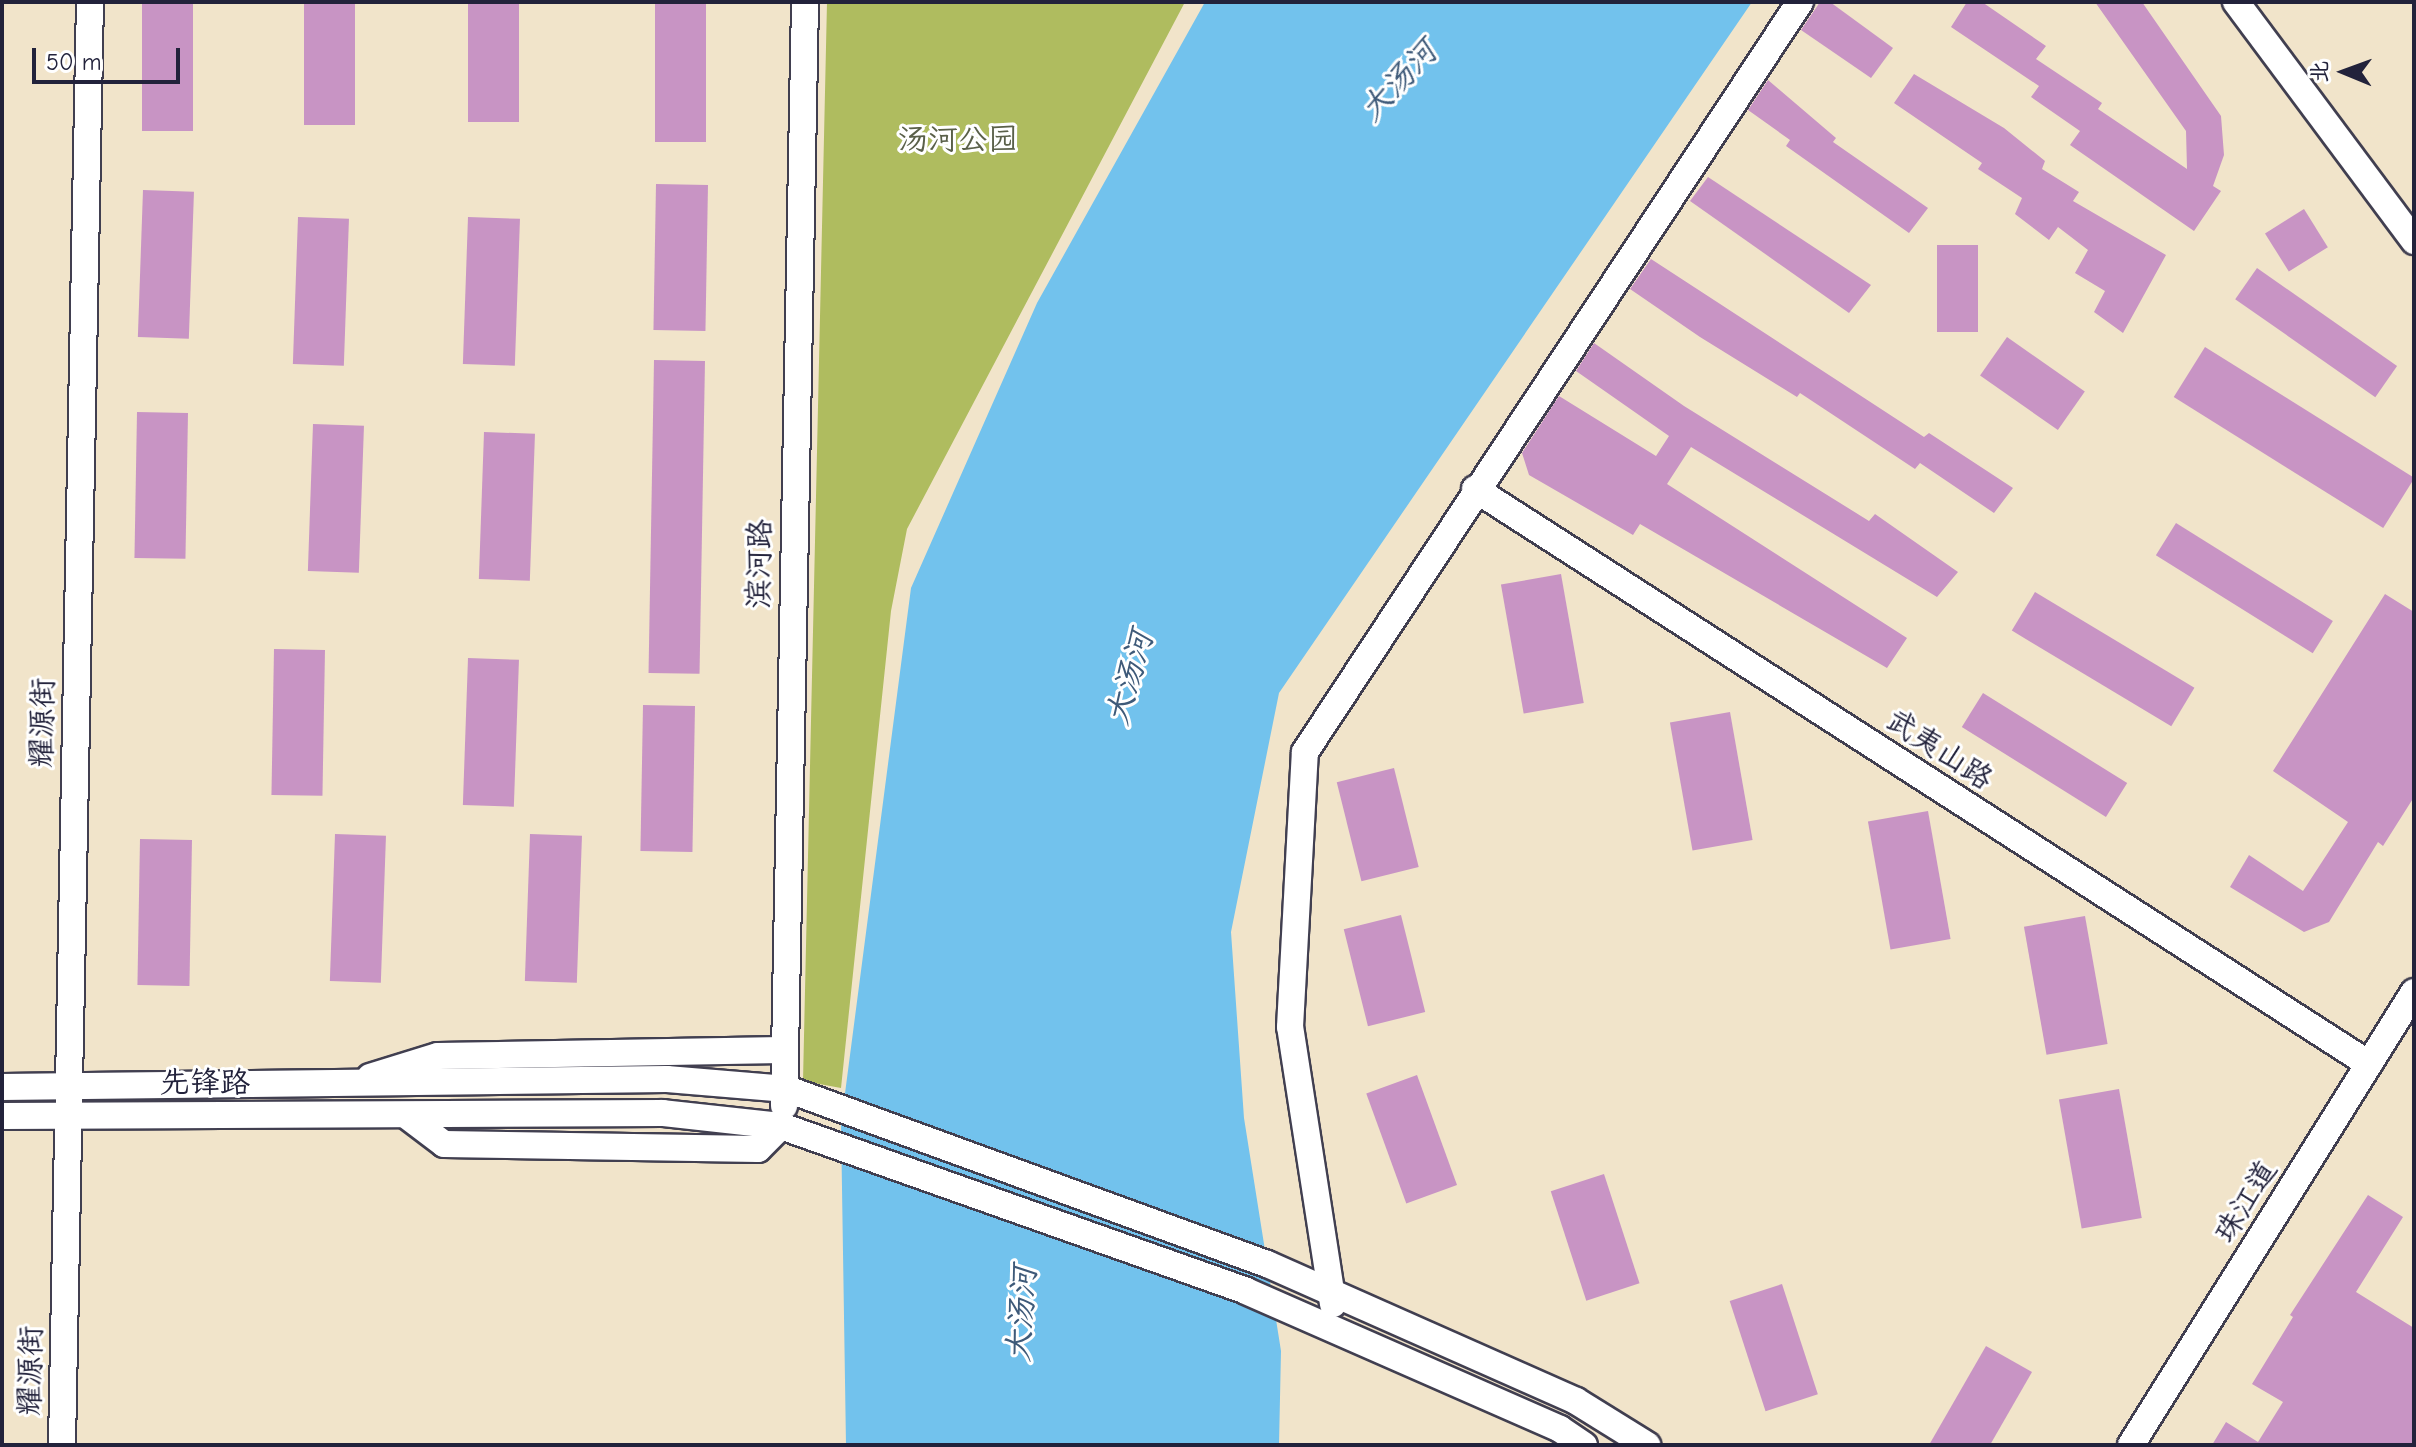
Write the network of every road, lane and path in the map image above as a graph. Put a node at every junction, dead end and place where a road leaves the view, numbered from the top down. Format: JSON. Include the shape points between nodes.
{"nodes":[{"id":1,"x":90,"y":2,"type":"edge"},
{"id":2,"x":805,"y":2,"type":"edge"},
{"id":3,"x":1800,"y":2,"type":"edge"},
{"id":4,"x":2236,"y":2,"type":"edge"},
{"id":5,"x":2414,"y":241,"type":"edge"},
{"id":6,"x":1475,"y":489,"type":"junction"},
{"id":7,"x":2414,"y":992,"type":"edge"},
{"id":8,"x":782,"y":1050,"type":"junction"},
{"id":9,"x":2369,"y":1064,"type":"junction"},
{"id":10,"x":67,"y":1085,"type":"junction"},
{"id":11,"x":340,"y":1086,"type":"junction"},
{"id":12,"x":2,"y":1087,"type":"edge"},
{"id":13,"x":787,"y":1089,"type":"junction"},
{"id":14,"x":66,"y":1115,"type":"junction"},
{"id":15,"x":2,"y":1116,"type":"edge"},
{"id":16,"x":781,"y":1126,"type":"junction"},
{"id":17,"x":1331,"y":1292,"type":"junction"},
{"id":18,"x":1335,"y":1331,"type":"junction"},
{"id":19,"x":62,"y":1445,"type":"edge"},
{"id":20,"x":1584,"y":1445,"type":"edge"},
{"id":21,"x":1647,"y":1445,"type":"edge"},
{"id":22,"x":2131,"y":1445,"type":"edge"}],
"edges":[{"from":1,"to":10,"type":"street","name":"耀源街"},
{"from":2,"to":8,"type":"street","name":"滨河路"},
{"from":3,"to":6,"type":"street"},
{"from":4,"to":5,"type":"street"},
{"from":6,"to":9,"type":"street","name":"武夷山路"},
{"from":6,"to":17,"type":"street","via":[[1305,752],[1290,1027]]},
{"from":7,"to":9,"type":"street","name":"珠江道"},
{"from":8,"to":11,"type":"street","via":[[438,1056]]},
{"from":8,"to":13,"type":"street","name":"滨河路"},
{"from":9,"to":22,"type":"street","name":"珠江道"},
{"from":10,"to":11,"type":"street"},
{"from":10,"to":12,"type":"street"},
{"from":10,"to":14,"type":"street","name":"耀源街"},
{"from":11,"to":13,"type":"street","via":[[667,1079]]},
{"from":13,"to":16,"type":"street","name":"滨河路"},
{"from":13,"to":17,"type":"street","via":[[1252,1258]]},
{"from":14,"to":15,"type":"street","name":"先锋路"},
{"from":14,"to":16,"type":"street","name":"先锋路","via":[[663,1113]]},
{"from":14,"to":19,"type":"street","name":"耀源街"},
{"from":16,"to":18,"type":"street","name":"先锋路","via":[[1246,1291]]},
{"from":17,"to":18,"type":"street"},
{"from":17,"to":21,"type":"street","via":[[1576,1401]]},
{"from":18,"to":20,"type":"street","name":"先锋路","via":[[1560,1429]]}]}
